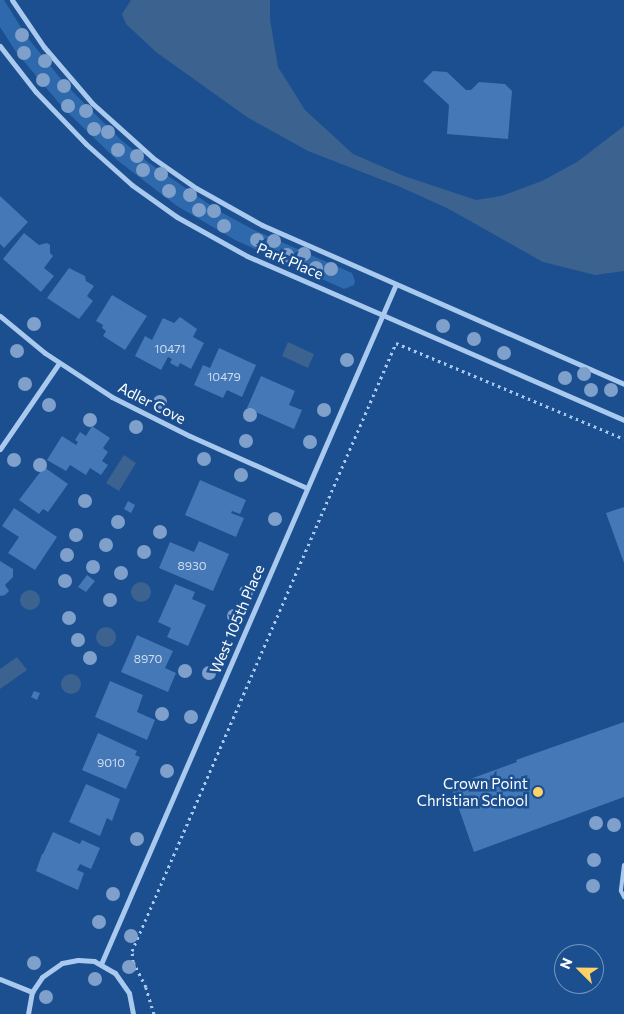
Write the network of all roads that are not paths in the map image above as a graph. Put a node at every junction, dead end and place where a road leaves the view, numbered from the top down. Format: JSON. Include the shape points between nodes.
{"nodes":[{"id":1,"x":12,"y":0,"type":"edge"},
{"id":2,"x":0,"y":46,"type":"edge"},
{"id":3,"x":396,"y":284,"type":"junction"},
{"id":4,"x":383,"y":315,"type":"junction"},
{"id":5,"x":0,"y":316,"type":"edge"},
{"id":6,"x":59,"y":363,"type":"junction"},
{"id":7,"x":624,"y":384,"type":"edge"},
{"id":8,"x":624,"y":420,"type":"edge"},
{"id":9,"x":0,"y":449,"type":"edge"},
{"id":10,"x":307,"y":488,"type":"junction"},
{"id":11,"x":624,"y":865,"type":"edge"},
{"id":12,"x":624,"y":897,"type":"edge"},
{"id":13,"x":102,"y":964,"type":"junction"},
{"id":14,"x":0,"y":978,"type":"edge"},
{"id":15,"x":32,"y":992,"type":"junction"},
{"id":16,"x":28,"y":1014,"type":"edge"},
{"id":17,"x":133,"y":1014,"type":"edge"}],
"edges":[{"from":1,"to":3,"type":"street","name":"Park Place","via":[[35,36],[75,85],[130,139],[160,163],[239,213]]},
{"from":2,"to":4,"type":"street","name":"Park Place","via":[[68,127],[108,165],[156,202],[247,256]]},
{"from":3,"to":4,"type":"street","name":"West 105th Place"},
{"from":3,"to":7,"type":"street","name":"Park Place"},
{"from":4,"to":8,"type":"street","name":"Park Place"},
{"from":4,"to":10,"type":"street","name":"West 105th Place"},
{"from":5,"to":6,"type":"street","name":"Adler Cove"},
{"from":6,"to":9,"type":"street"},
{"from":6,"to":10,"type":"street","name":"Adler Cove","via":[[147,416]]},
{"from":10,"to":13,"type":"street","name":"West 105th Place"},
{"from":11,"to":12,"type":"lane","via":[[621,890]]},
{"from":13,"to":15,"type":"street","via":[[86,960],[62,963],[42,977]]},
{"from":13,"to":17,"type":"street","via":[[116,973],[126,986]]},
{"from":14,"to":15,"type":"street"},
{"from":15,"to":16,"type":"street"}]}
